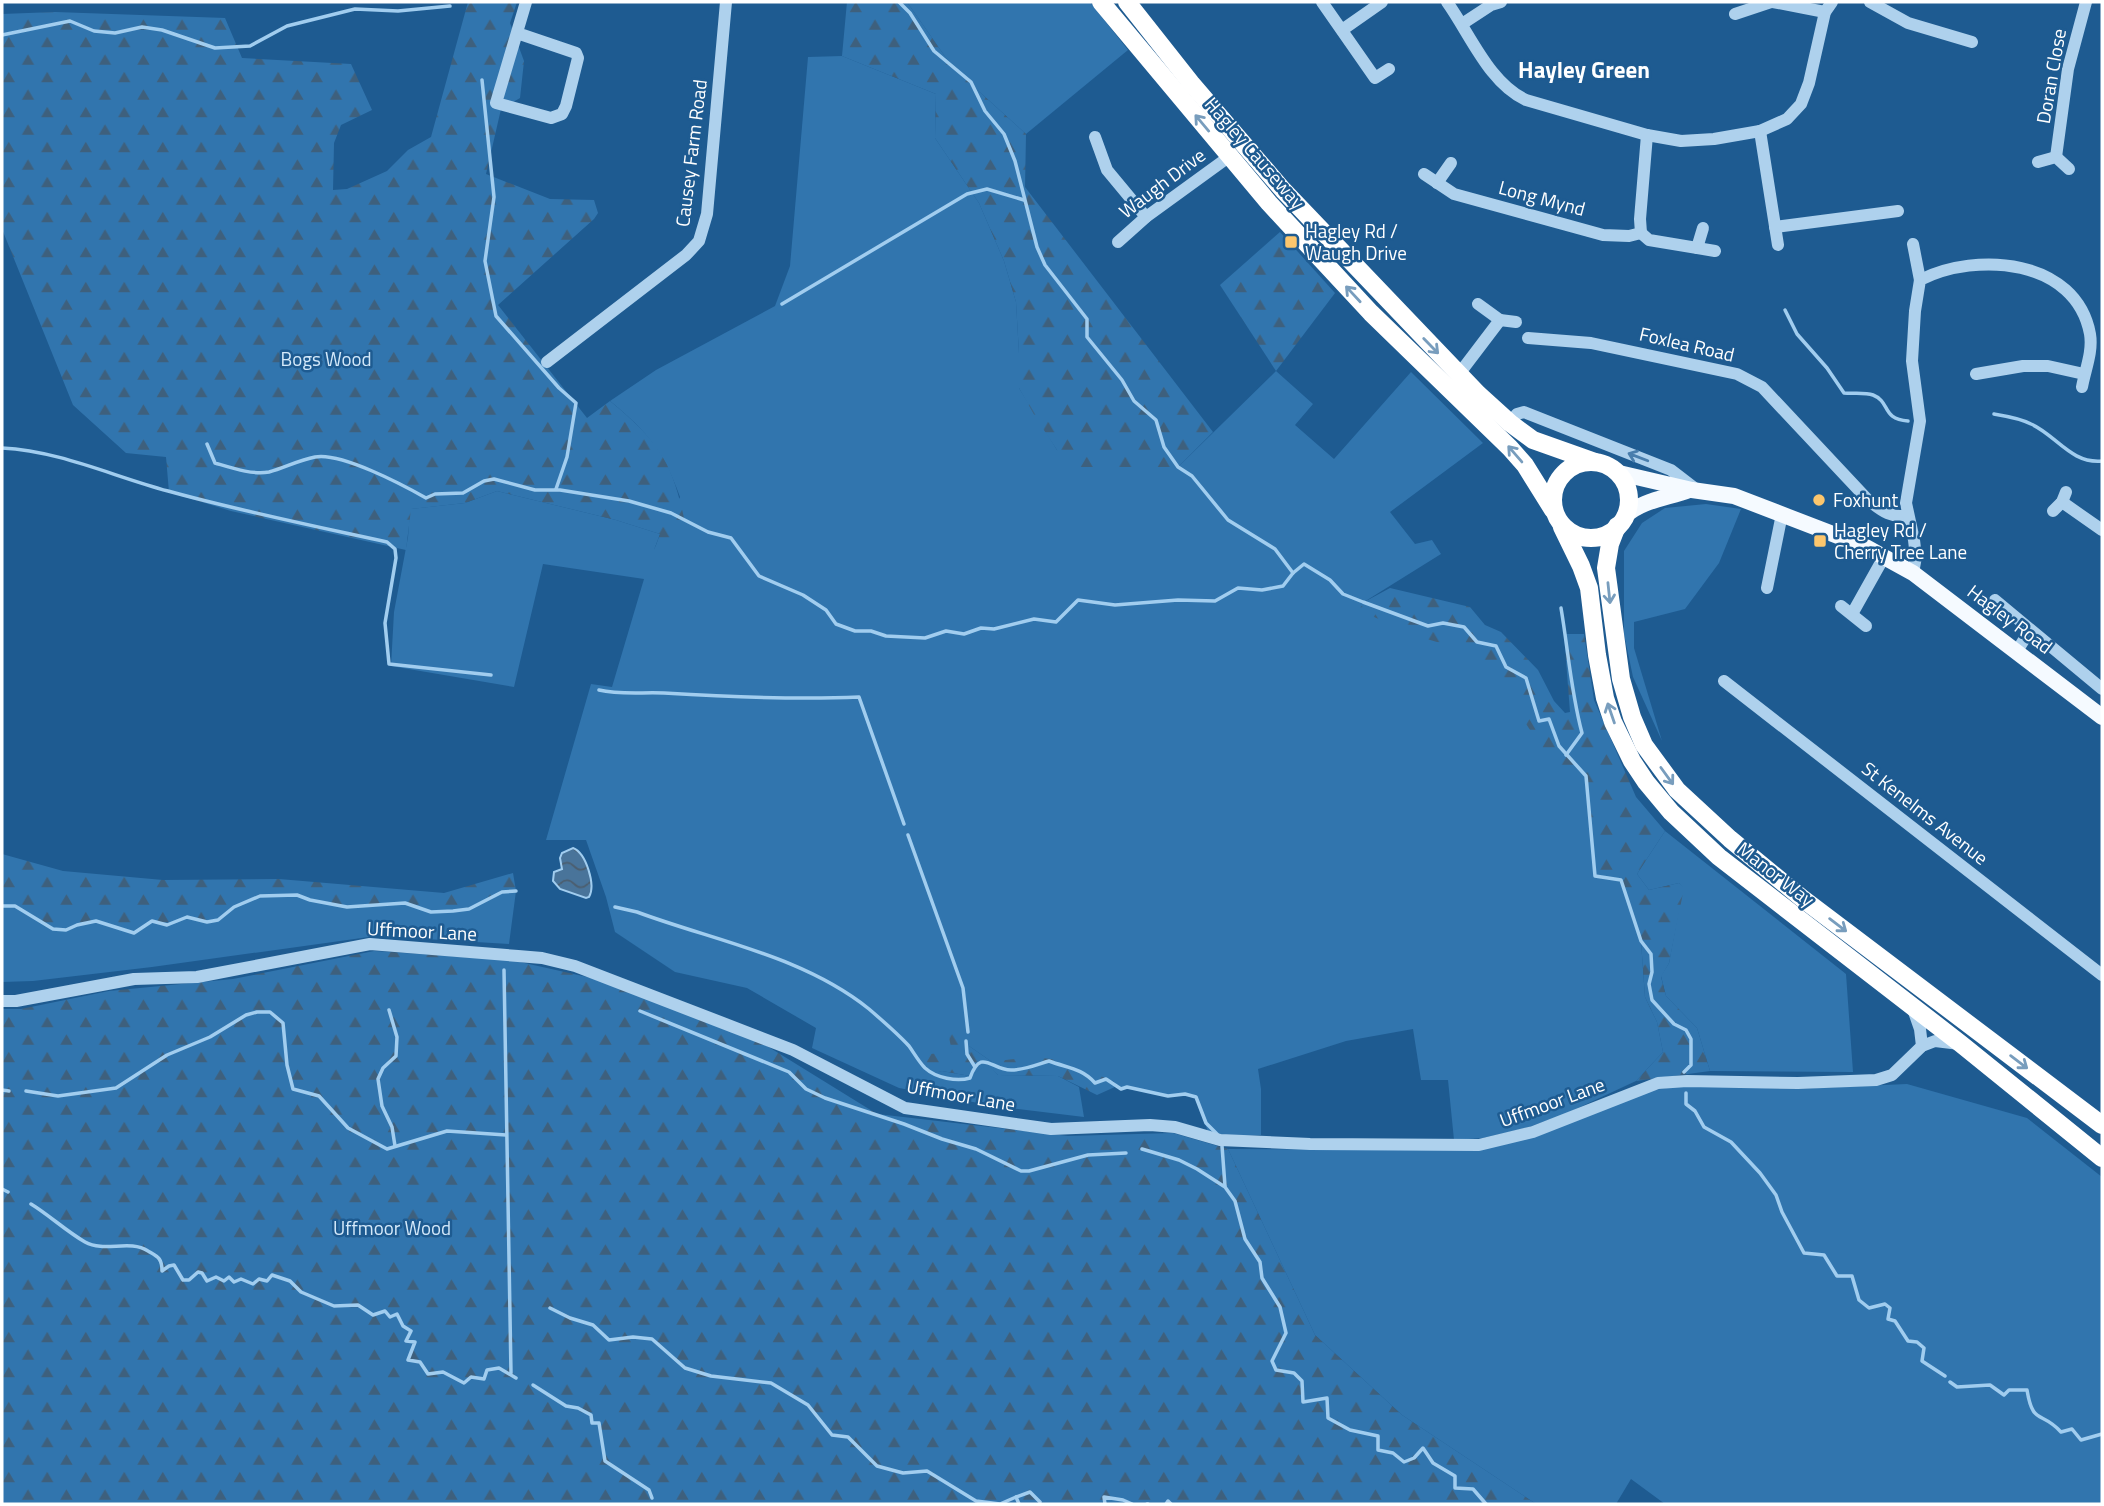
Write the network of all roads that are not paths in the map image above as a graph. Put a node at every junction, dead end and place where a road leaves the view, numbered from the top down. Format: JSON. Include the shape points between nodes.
{"nodes":[{"id":1,"x":526,"y":2,"type":"edge"},
{"id":2,"x":726,"y":2,"type":"edge"},
{"id":3,"x":1101,"y":2,"type":"edge"},
{"id":4,"x":1127,"y":2,"type":"edge"},
{"id":5,"x":1322,"y":2,"type":"edge"},
{"id":6,"x":1382,"y":2,"type":"edge"},
{"id":7,"x":1447,"y":2,"type":"edge"},
{"id":8,"x":1501,"y":2,"type":"edge"},
{"id":9,"x":1772,"y":2,"type":"edge"},
{"id":10,"x":1870,"y":2,"type":"edge"},
{"id":11,"x":2085,"y":2,"type":"edge"},
{"id":12,"x":1828,"y":7,"type":"edge"},
{"id":13,"x":1735,"y":14,"type":"dead end"},
{"id":14,"x":1462,"y":24,"type":"junction"},
{"id":15,"x":1342,"y":30,"type":"junction"},
{"id":16,"x":517,"y":33,"type":"junction"},
{"id":17,"x":1963,"y":44,"type":"dead end"},
{"id":18,"x":1389,"y":69,"type":"dead end"},
{"id":19,"x":1760,"y":131,"type":"junction"},
{"id":20,"x":1647,"y":135,"type":"junction"},
{"id":21,"x":1095,"y":137,"type":"dead end"},
{"id":22,"x":1230,"y":156,"type":"junction"},
{"id":23,"x":2056,"y":157,"type":"junction"},
{"id":24,"x":2038,"y":162,"type":"dead end"},
{"id":25,"x":1451,"y":163,"type":"dead end"},
{"id":26,"x":2069,"y":169,"type":"dead end"},
{"id":27,"x":1424,"y":174,"type":"dead end"},
{"id":28,"x":1437,"y":183,"type":"junction"},
{"id":29,"x":1898,"y":211,"type":"dead end"},
{"id":30,"x":1146,"y":217,"type":"junction"},
{"id":31,"x":1775,"y":227,"type":"junction"},
{"id":32,"x":1703,"y":228,"type":"dead end"},
{"id":33,"x":1641,"y":233,"type":"junction"},
{"id":34,"x":1118,"y":242,"type":"dead end"},
{"id":35,"x":1913,"y":244,"type":"dead end"},
{"id":36,"x":1778,"y":245,"type":"dead end"},
{"id":37,"x":1697,"y":248,"type":"junction"},
{"id":38,"x":1715,"y":251,"type":"dead end"},
{"id":39,"x":1920,"y":280,"type":"junction"},
{"id":40,"x":1478,"y":304,"type":"dead end"},
{"id":41,"x":1500,"y":320,"type":"junction"},
{"id":42,"x":1516,"y":321,"type":"dead end"},
{"id":43,"x":1528,"y":338,"type":"dead end"},
{"id":44,"x":548,"y":362,"type":"dead end"},
{"id":45,"x":1459,"y":374,"type":"junction"},
{"id":46,"x":1976,"y":374,"type":"dead end"},
{"id":47,"x":1510,"y":423,"type":"junction"},
{"id":48,"x":1595,"y":462,"type":"junction"},
{"id":49,"x":1619,"y":473,"type":"junction"},
{"id":50,"x":1694,"y":490,"type":"junction"},
{"id":51,"x":2060,"y":502,"type":"dead end"},
{"id":52,"x":1553,"y":510,"type":"junction"},
{"id":53,"x":1782,"y":514,"type":"junction"},
{"id":54,"x":1908,"y":516,"type":"junction"},
{"id":55,"x":1621,"y":521,"type":"junction"},
{"id":56,"x":1562,"y":527,"type":"junction"},
{"id":57,"x":2102,"y":530,"type":"edge"},
{"id":58,"x":1884,"y":557,"type":"junction"},
{"id":59,"x":1913,"y":573,"type":"junction"},
{"id":60,"x":1768,"y":588,"type":"dead end"},
{"id":61,"x":1995,"y":600,"type":"dead end"},
{"id":62,"x":1866,"y":626,"type":"dead end"},
{"id":63,"x":2031,"y":630,"type":"junction"},
{"id":64,"x":2017,"y":651,"type":"junction"},
{"id":65,"x":1724,"y":681,"type":"dead end"},
{"id":66,"x":2102,"y":690,"type":"edge"},
{"id":67,"x":2102,"y":717,"type":"edge"},
{"id":68,"x":2102,"y":975,"type":"edge"},
{"id":69,"x":2,"y":1001,"type":"edge"},
{"id":70,"x":1909,"y":1003,"type":"junction"},
{"id":71,"x":1961,"y":1044,"type":"junction"},
{"id":72,"x":1922,"y":1046,"type":"junction"},
{"id":73,"x":2102,"y":1125,"type":"edge"},
{"id":74,"x":2102,"y":1158,"type":"edge"}],
"edges":[{"from":1,"to":16,"type":"street"},
{"from":2,"to":44,"type":"street","name":"Causey Farm Road","via":[[707,214],[699,241]]},
{"from":22,"to":3,"type":"highway","name":"Hagley Causeway","one_way":true},
{"from":4,"to":45,"type":"highway","name":"Hagley Causeway","one_way":true,"via":[[1283,190]]},
{"from":5,"to":15,"type":"street"},
{"from":6,"to":15,"type":"street"},
{"from":7,"to":14,"type":"street"},
{"from":8,"to":14,"type":"street"},
{"from":9,"to":12,"type":"street"},
{"from":9,"to":13,"type":"street"},
{"from":10,"to":17,"type":"street"},
{"from":11,"to":23,"type":"street","name":"Doran Close","via":[[2068,69]]},
{"from":12,"to":19,"type":"street","via":[[1801,104],[1787,119]]},
{"from":14,"to":20,"type":"street","via":[[1494,76],[1511,93]]},
{"from":15,"to":18,"type":"street","via":[[1375,78]]},
{"from":16,"to":16,"type":"street","via":[[496,103],[551,118],[562,114],[576,53]]},
{"from":19,"to":20,"type":"street","via":[[1691,141]]},
{"from":19,"to":31,"type":"street"},
{"from":20,"to":33,"type":"street"},
{"from":21,"to":30,"type":"street","via":[[1107,170]]},
{"from":22,"to":30,"type":"street","name":"Waugh Drive"},
{"from":52,"to":22,"type":"highway","name":"Hagley Causeway","one_way":true,"via":[[1510,448],[1371,313]]},
{"from":23,"to":24,"type":"street"},
{"from":23,"to":26,"type":"street"},
{"from":25,"to":28,"type":"street"},
{"from":27,"to":28,"type":"street","name":"Long Mynd"},
{"from":28,"to":33,"type":"street","name":"Long Mynd","via":[[1454,194],[1603,235]]},
{"from":29,"to":31,"type":"street"},
{"from":30,"to":34,"type":"street","name":"Waugh Drive"},
{"from":31,"to":36,"type":"street"},
{"from":32,"to":37,"type":"street"},
{"from":33,"to":37,"type":"street","name":"Long Mynd","via":[[1649,240]]},
{"from":35,"to":39,"type":"street"},
{"from":37,"to":38,"type":"street","name":"Long Mynd"},
{"from":39,"to":46,"type":"street","via":[[1953,269],[2011,265],[2050,277],[2082,311],[2091,347],[2083,381],[2048,366]]},
{"from":39,"to":54,"type":"street","via":[[1912,360],[1920,421],[1906,503]]},
{"from":40,"to":41,"type":"street"},
{"from":41,"to":42,"type":"street"},
{"from":41,"to":45,"type":"street"},
{"from":43,"to":54,"type":"street","name":"Foxlea Road","via":[[1591,343],[1737,374],[1762,387],[1868,500],[1888,514]]},
{"from":45,"to":47,"type":"highway","name":"Hagley Causeway"},
{"from":47,"to":48,"type":"highway","name":"Hagley Causeway","via":[[1533,440]]},
{"from":50,"to":47,"type":"street","one_way":true,"via":[[1671,470],[1524,412]]},
{"from":48,"to":49,"type":"highway"},
{"from":48,"to":52,"type":"highway","via":[[1575,467],[1560,478]]},
{"from":49,"to":50,"type":"main road","name":"Hagley Road"},
{"from":49,"to":55,"type":"highway","via":[[1629,499]]},
{"from":50,"to":53,"type":"main road","name":"Hagley Road","via":[[1734,496]]},
{"from":50,"to":55,"type":"main road","name":"Hagley Road","via":[[1647,502]]},
{"from":51,"to":57,"type":"street"},
{"from":52,"to":56,"type":"highway"},
{"from":53,"to":58,"type":"main road","name":"Hagley Road"},
{"from":53,"to":60,"type":"street"},
{"from":54,"to":59,"type":"street","via":[[1916,557]]},
{"from":55,"to":56,"type":"highway","via":[[1603,537],[1588,539]]},
{"from":55,"to":73,"type":"highway","name":"Manor Way","one_way":true,"via":[[1606,568],[1621,679],[1644,745],[1677,790],[1803,899]]},
{"from":70,"to":56,"type":"highway","name":"Manor Way","one_way":true,"via":[[1719,857],[1646,782],[1605,698],[1589,589]]},
{"from":58,"to":59,"type":"main road","name":"Hagley Road"},
{"from":58,"to":62,"type":"street","via":[[1847,610]]},
{"from":59,"to":64,"type":"main road","name":"Hagley Road"},
{"from":61,"to":63,"type":"street","name":"Hagley Road"},
{"from":63,"to":64,"type":"street"},
{"from":63,"to":66,"type":"street","name":"Hagley Road"},
{"from":64,"to":67,"type":"main road","name":"Hagley Road"},
{"from":65,"to":68,"type":"street","name":"St Kenelms Avenue"},
{"from":69,"to":72,"type":"street","name":"Uffmoor Lane","via":[[134,979],[197,977],[370,944],[518,956],[575,966],[793,1050],[905,1108],[1051,1129],[1150,1125],[1220,1140],[1310,1144],[1479,1145],[1534,1132],[1658,1083],[1877,1080],[1892,1075]]},
{"from":70,"to":71,"type":"highway","name":"Manor Way"},
{"from":70,"to":72,"type":"street","via":[[1916,1014]]},
{"from":71,"to":72,"type":"street","via":[[1935,1041]]},
{"from":71,"to":74,"type":"highway","name":"Manor Way"}]}
